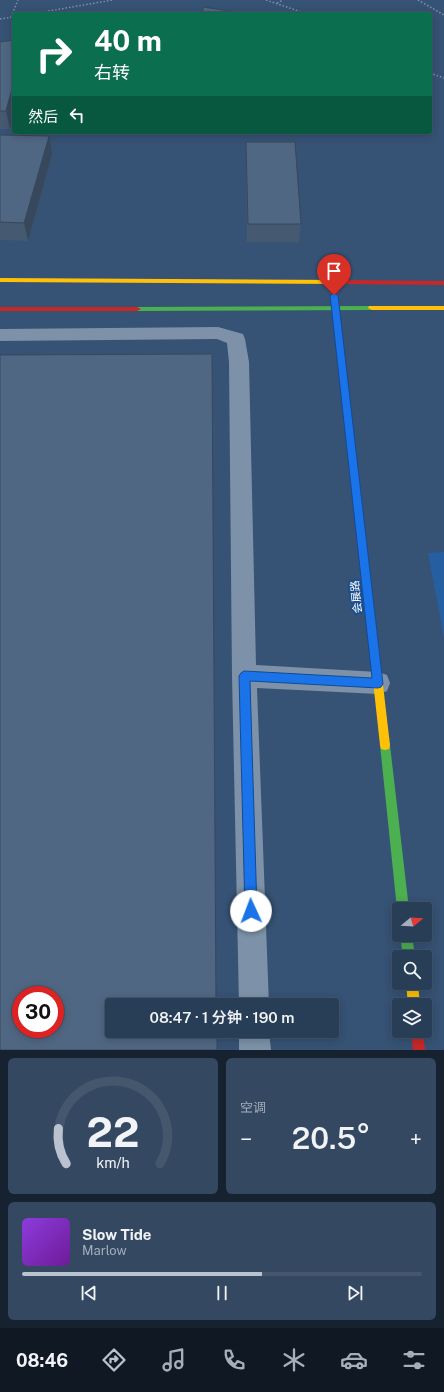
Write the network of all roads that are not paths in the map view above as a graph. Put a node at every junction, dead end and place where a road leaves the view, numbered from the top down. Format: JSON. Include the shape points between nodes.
{"nodes":[{"id":1,"x":0,"y":280,"type":"edge"},
{"id":2,"x":333,"y":283,"type":"junction"},
{"id":3,"x":444,"y":284,"type":"edge"},
{"id":4,"x":335,"y":308,"type":"junction"},
{"id":5,"x":444,"y":308,"type":"edge"},
{"id":6,"x":0,"y":309,"type":"edge"},
{"id":7,"x":0,"y":335,"type":"edge"},
{"id":8,"x":244,"y":676,"type":"junction"},
{"id":9,"x":378,"y":684,"type":"junction"},
{"id":10,"x":402,"y":902,"type":"edge"},
{"id":11,"x":254,"y":998,"type":"edge"},
{"id":12,"x":254,"y":1038,"type":"edge"},
{"id":13,"x":418,"y":1038,"type":"edge"},
{"id":14,"x":255,"y":1050,"type":"edge"},
{"id":15,"x":419,"y":1050,"type":"edge"}],
"edges":[{"from":1,"to":2,"type":"street"},
{"from":2,"to":3,"type":"street"},
{"from":2,"to":4,"type":"street","name":"会展路"},
{"from":4,"to":5,"type":"street"},
{"from":4,"to":6,"type":"street"},
{"from":4,"to":9,"type":"street","name":"会展路"},
{"from":7,"to":8,"type":"street","via":[[218,333],[236,339],[239,362]]},
{"from":8,"to":9,"type":"street"},
{"from":8,"to":11,"type":"street"},
{"from":9,"to":10,"type":"street","name":"会展路"},
{"from":12,"to":14,"type":"street"},
{"from":13,"to":15,"type":"street"}]}
